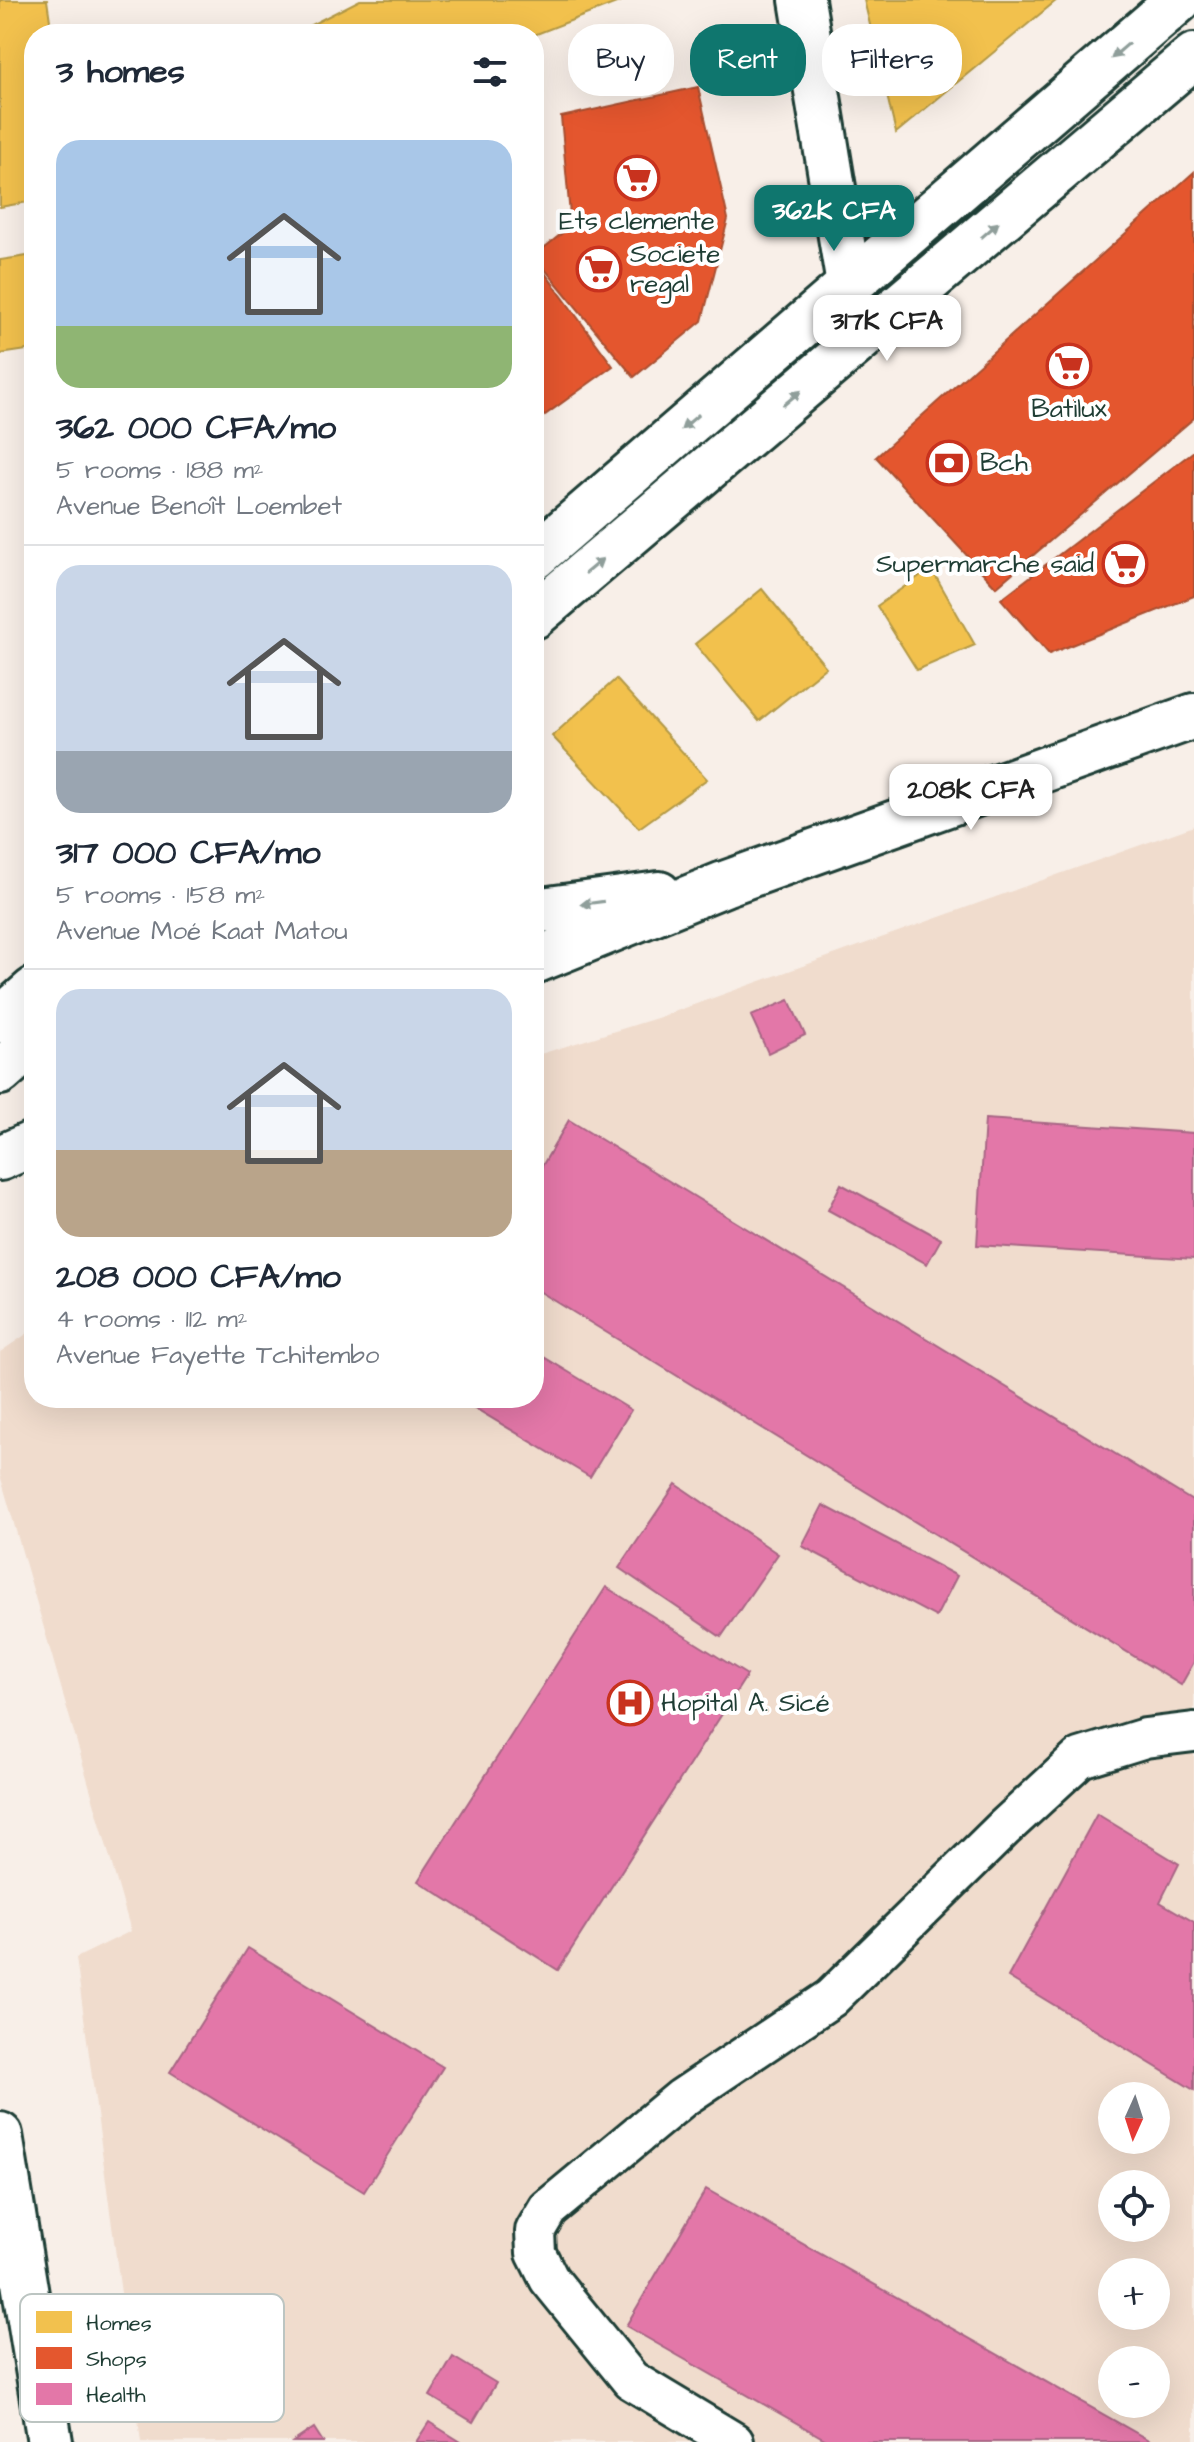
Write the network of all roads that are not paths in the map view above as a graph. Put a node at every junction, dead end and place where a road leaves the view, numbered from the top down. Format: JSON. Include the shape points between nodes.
{"nodes":[{"id":1,"x":802,"y":0,"type":"edge"},
{"id":2,"x":1179,"y":0,"type":"edge"},
{"id":3,"x":1194,"y":56,"type":"edge"},
{"id":4,"x":849,"y":285,"type":"junction"},
{"id":5,"x":544,"y":548,"type":"edge"},
{"id":6,"x":544,"y":608,"type":"edge"},
{"id":7,"x":1194,"y":716,"type":"edge"},
{"id":8,"x":724,"y":884,"type":"junction"},
{"id":9,"x":544,"y":910,"type":"edge"},
{"id":10,"x":544,"y":957,"type":"edge"},
{"id":11,"x":24,"y":999,"type":"edge"},
{"id":12,"x":0,"y":1020,"type":"edge"},
{"id":13,"x":24,"y":1051,"type":"edge"},
{"id":14,"x":0,"y":1072,"type":"edge"},
{"id":15,"x":24,"y":1147,"type":"edge"},
{"id":16,"x":0,"y":1158,"type":"edge"},
{"id":17,"x":1194,"y":1732,"type":"edge"},
{"id":18,"x":0,"y":2135,"type":"edge"},
{"id":19,"x":26,"y":2294,"type":"edge"},
{"id":20,"x":47,"y":2422,"type":"edge"},
{"id":21,"x":50,"y":2442,"type":"edge"},
{"id":22,"x":734,"y":2442,"type":"edge"}],
"edges":[{"from":1,"to":4,"type":"main road"},
{"from":2,"to":4,"type":"main road","one_way":true},
{"from":6,"to":3,"type":"main road","one_way":true},
{"from":4,"to":5,"type":"main road","one_way":true},
{"from":7,"to":8,"type":"main road"},
{"from":8,"to":9,"type":"main road","one_way":true},
{"from":8,"to":10,"type":"main road"},
{"from":11,"to":12,"type":"main road"},
{"from":13,"to":14,"type":"main road"},
{"from":15,"to":16,"type":"main road"},
{"from":17,"to":22,"type":"lane","via":[[1145,1738],[1080,1758],[831,1998],[682,2098],[548,2209],[535,2231],[536,2253],[549,2279],[631,2380]]},
{"from":18,"to":19,"type":"main road"},
{"from":20,"to":21,"type":"main road"}]}
